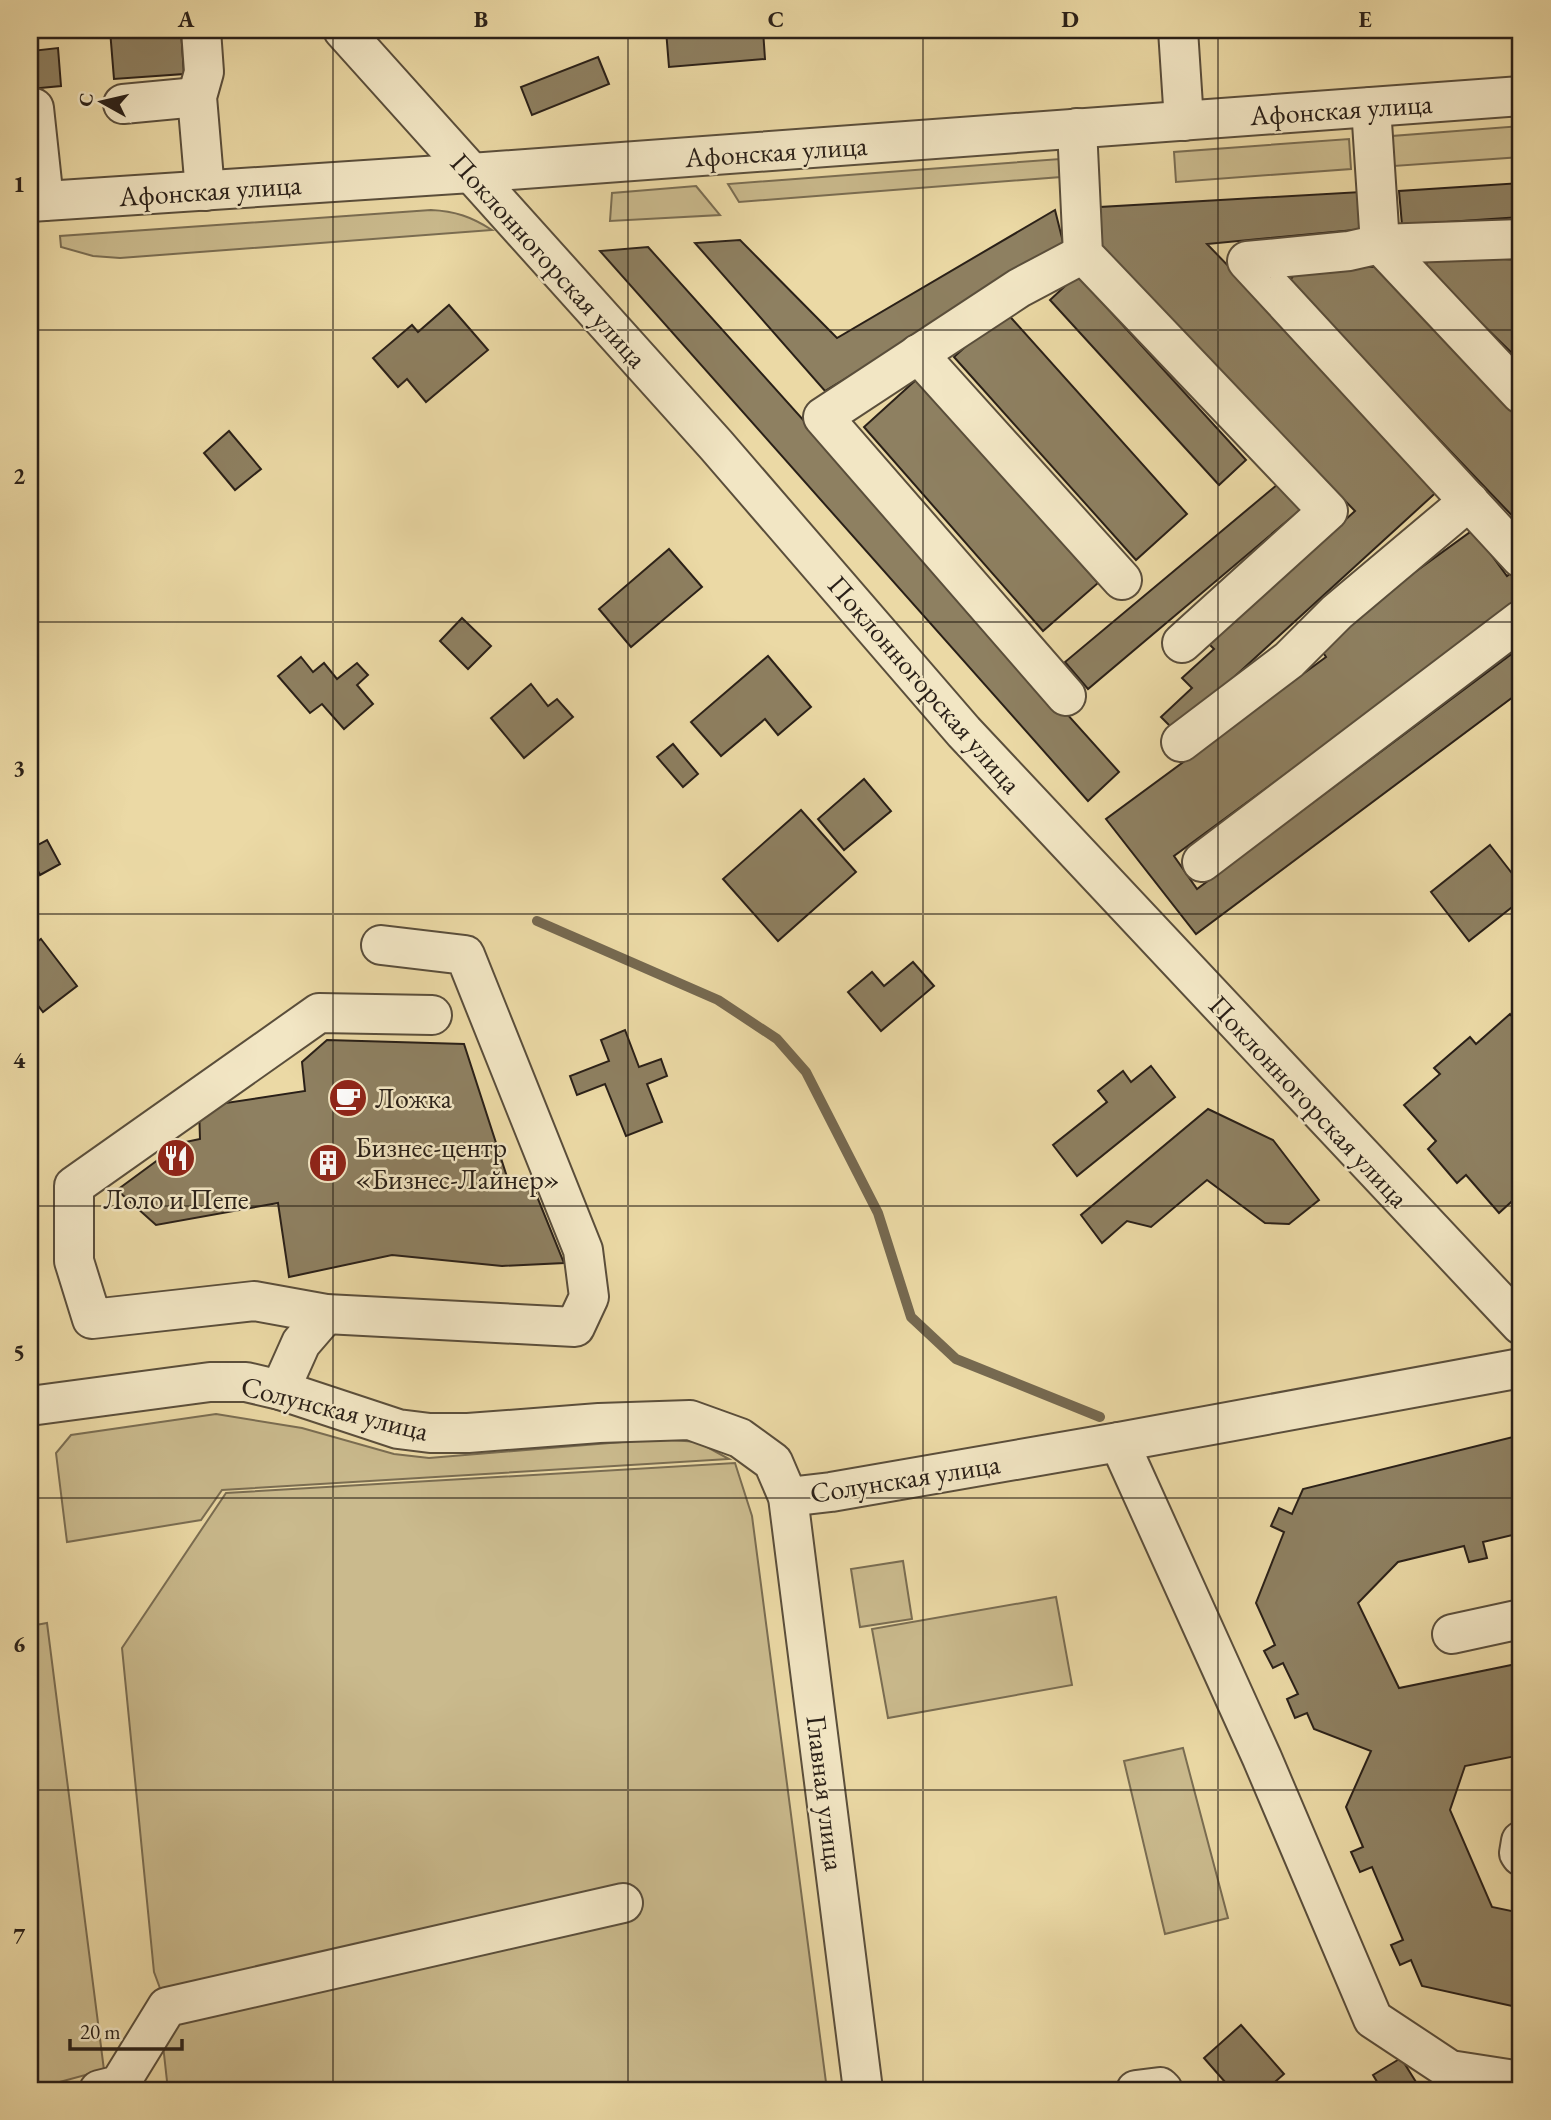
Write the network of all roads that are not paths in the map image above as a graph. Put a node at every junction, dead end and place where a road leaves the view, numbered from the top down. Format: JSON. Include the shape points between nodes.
{"nodes":[{"id":1,"x":201,"y":30,"type":"edge"},
{"id":2,"x":343,"y":30,"type":"edge"},
{"id":3,"x":1178,"y":30,"type":"edge"},
{"id":4,"x":1521,"y":96,"type":"edge"},
{"id":5,"x":197,"y":97,"type":"junction"},
{"id":6,"x":123,"y":104,"type":"dead end"},
{"id":7,"x":1371,"y":107,"type":"junction"},
{"id":8,"x":34,"y":108,"type":"dead end"},
{"id":9,"x":1184,"y":121,"type":"junction"},
{"id":10,"x":1077,"y":128,"type":"junction"},
{"id":11,"x":471,"y":173,"type":"junction"},
{"id":12,"x":205,"y":191,"type":"junction"},
{"id":13,"x":37,"y":202,"type":"edge"},
{"id":14,"x":1521,"y":239,"type":"edge"},
{"id":15,"x":1380,"y":244,"type":"junction"},
{"id":16,"x":1083,"y":254,"type":"junction"},
{"id":17,"x":918,"y":354,"type":"junction"},
{"id":18,"x":1521,"y":394,"type":"edge"},
{"id":19,"x":1469,"y":502,"type":"junction"},
{"id":20,"x":1521,"y":558,"type":"edge"},
{"id":21,"x":1122,"y":580,"type":"dead end"},
{"id":22,"x":1521,"y":620,"type":"edge"},
{"id":23,"x":1182,"y":643,"type":"dead end"},
{"id":24,"x":1066,"y":695,"type":"dead end"},
{"id":25,"x":1181,"y":742,"type":"dead end"},
{"id":26,"x":1202,"y":862,"type":"dead end"},
{"id":27,"x":381,"y":945,"type":"dead end"},
{"id":28,"x":432,"y":1014,"type":"dead end"},
{"id":29,"x":326,"y":1314,"type":"junction"},
{"id":30,"x":1521,"y":1325,"type":"edge"},
{"id":31,"x":1521,"y":1368,"type":"edge"},
{"id":32,"x":280,"y":1390,"type":"junction"},
{"id":33,"x":30,"y":1406,"type":"edge"},
{"id":34,"x":1119,"y":1443,"type":"junction"},
{"id":35,"x":788,"y":1497,"type":"junction"},
{"id":36,"x":1521,"y":1619,"type":"edge"},
{"id":37,"x":1452,"y":1634,"type":"dead end"},
{"id":38,"x":1521,"y":1840,"type":"edge"},
{"id":39,"x":1521,"y":1856,"type":"edge"},
{"id":40,"x":623,"y":1903,"type":"dead end"},
{"id":41,"x":1521,"y":2081,"type":"edge"},
{"id":42,"x":99,"y":2090,"type":"edge"},
{"id":43,"x":863,"y":2090,"type":"edge"},
{"id":44,"x":1136,"y":2090,"type":"edge"},
{"id":45,"x":1163,"y":2090,"type":"edge"}],
"edges":[{"from":1,"to":5,"type":"street","via":[[204,72]]},
{"from":2,"to":11,"type":"street","name":"Поклонногорская улица"},
{"from":3,"to":9,"type":"street"},
{"from":4,"to":7,"type":"street","name":"Афонская улица"},
{"from":5,"to":6,"type":"street"},
{"from":5,"to":12,"type":"street"},
{"from":7,"to":9,"type":"street","name":"Афонская улица"},
{"from":7,"to":15,"type":"street"},
{"from":8,"to":13,"type":"street"},
{"from":9,"to":10,"type":"street","name":"Афонская улица"},
{"from":10,"to":11,"type":"street","name":"Афонская улица"},
{"from":10,"to":16,"type":"street"},
{"from":11,"to":12,"type":"street","name":"Афонская улица"},
{"from":11,"to":30,"type":"street","name":"Поклонногорская улица","via":[[716,445],[964,733]]},
{"from":12,"to":13,"type":"street","name":"Афонская улица"},
{"from":14,"to":15,"type":"street"},
{"from":15,"to":18,"type":"street"},
{"from":15,"to":19,"type":"street","via":[[1247,261]]},
{"from":16,"to":17,"type":"street","via":[[1019,288]]},
{"from":16,"to":23,"type":"street","via":[[1328,511]]},
{"from":17,"to":21,"type":"street"},
{"from":17,"to":24,"type":"street","via":[[823,417]]},
{"from":19,"to":20,"type":"street"},
{"from":19,"to":25,"type":"street","via":[[1337,611],[1289,660]]},
{"from":22,"to":26,"type":"street"},
{"from":27,"to":29,"type":"street","via":[[465,955],[583,1250],[589,1297],[575,1327]]},
{"from":28,"to":29,"type":"street","via":[[319,1013],[74,1186],[74,1261],[92,1319],[254,1301]]},
{"from":29,"to":32,"type":"street","via":[[300,1343]]},
{"from":31,"to":34,"type":"street","name":"Солунская улица"},
{"from":32,"to":33,"type":"street","name":"Солунская улица","via":[[246,1382],[210,1382]]},
{"from":32,"to":35,"type":"street","name":"Солунская улица","via":[[398,1429],[430,1433],[690,1420],[740,1438],[773,1462]]},
{"from":34,"to":35,"type":"street","name":"Солунская улица"},
{"from":34,"to":41,"type":"street","via":[[1262,1758],[1373,2019],[1450,2070]]},
{"from":35,"to":43,"type":"street","name":"Главная улица"},
{"from":36,"to":37,"type":"street"},
{"from":38,"to":39,"type":"street"},
{"from":40,"to":42,"type":"street","via":[[167,2007],[119,2085]]},
{"from":44,"to":45,"type":"street"}]}
